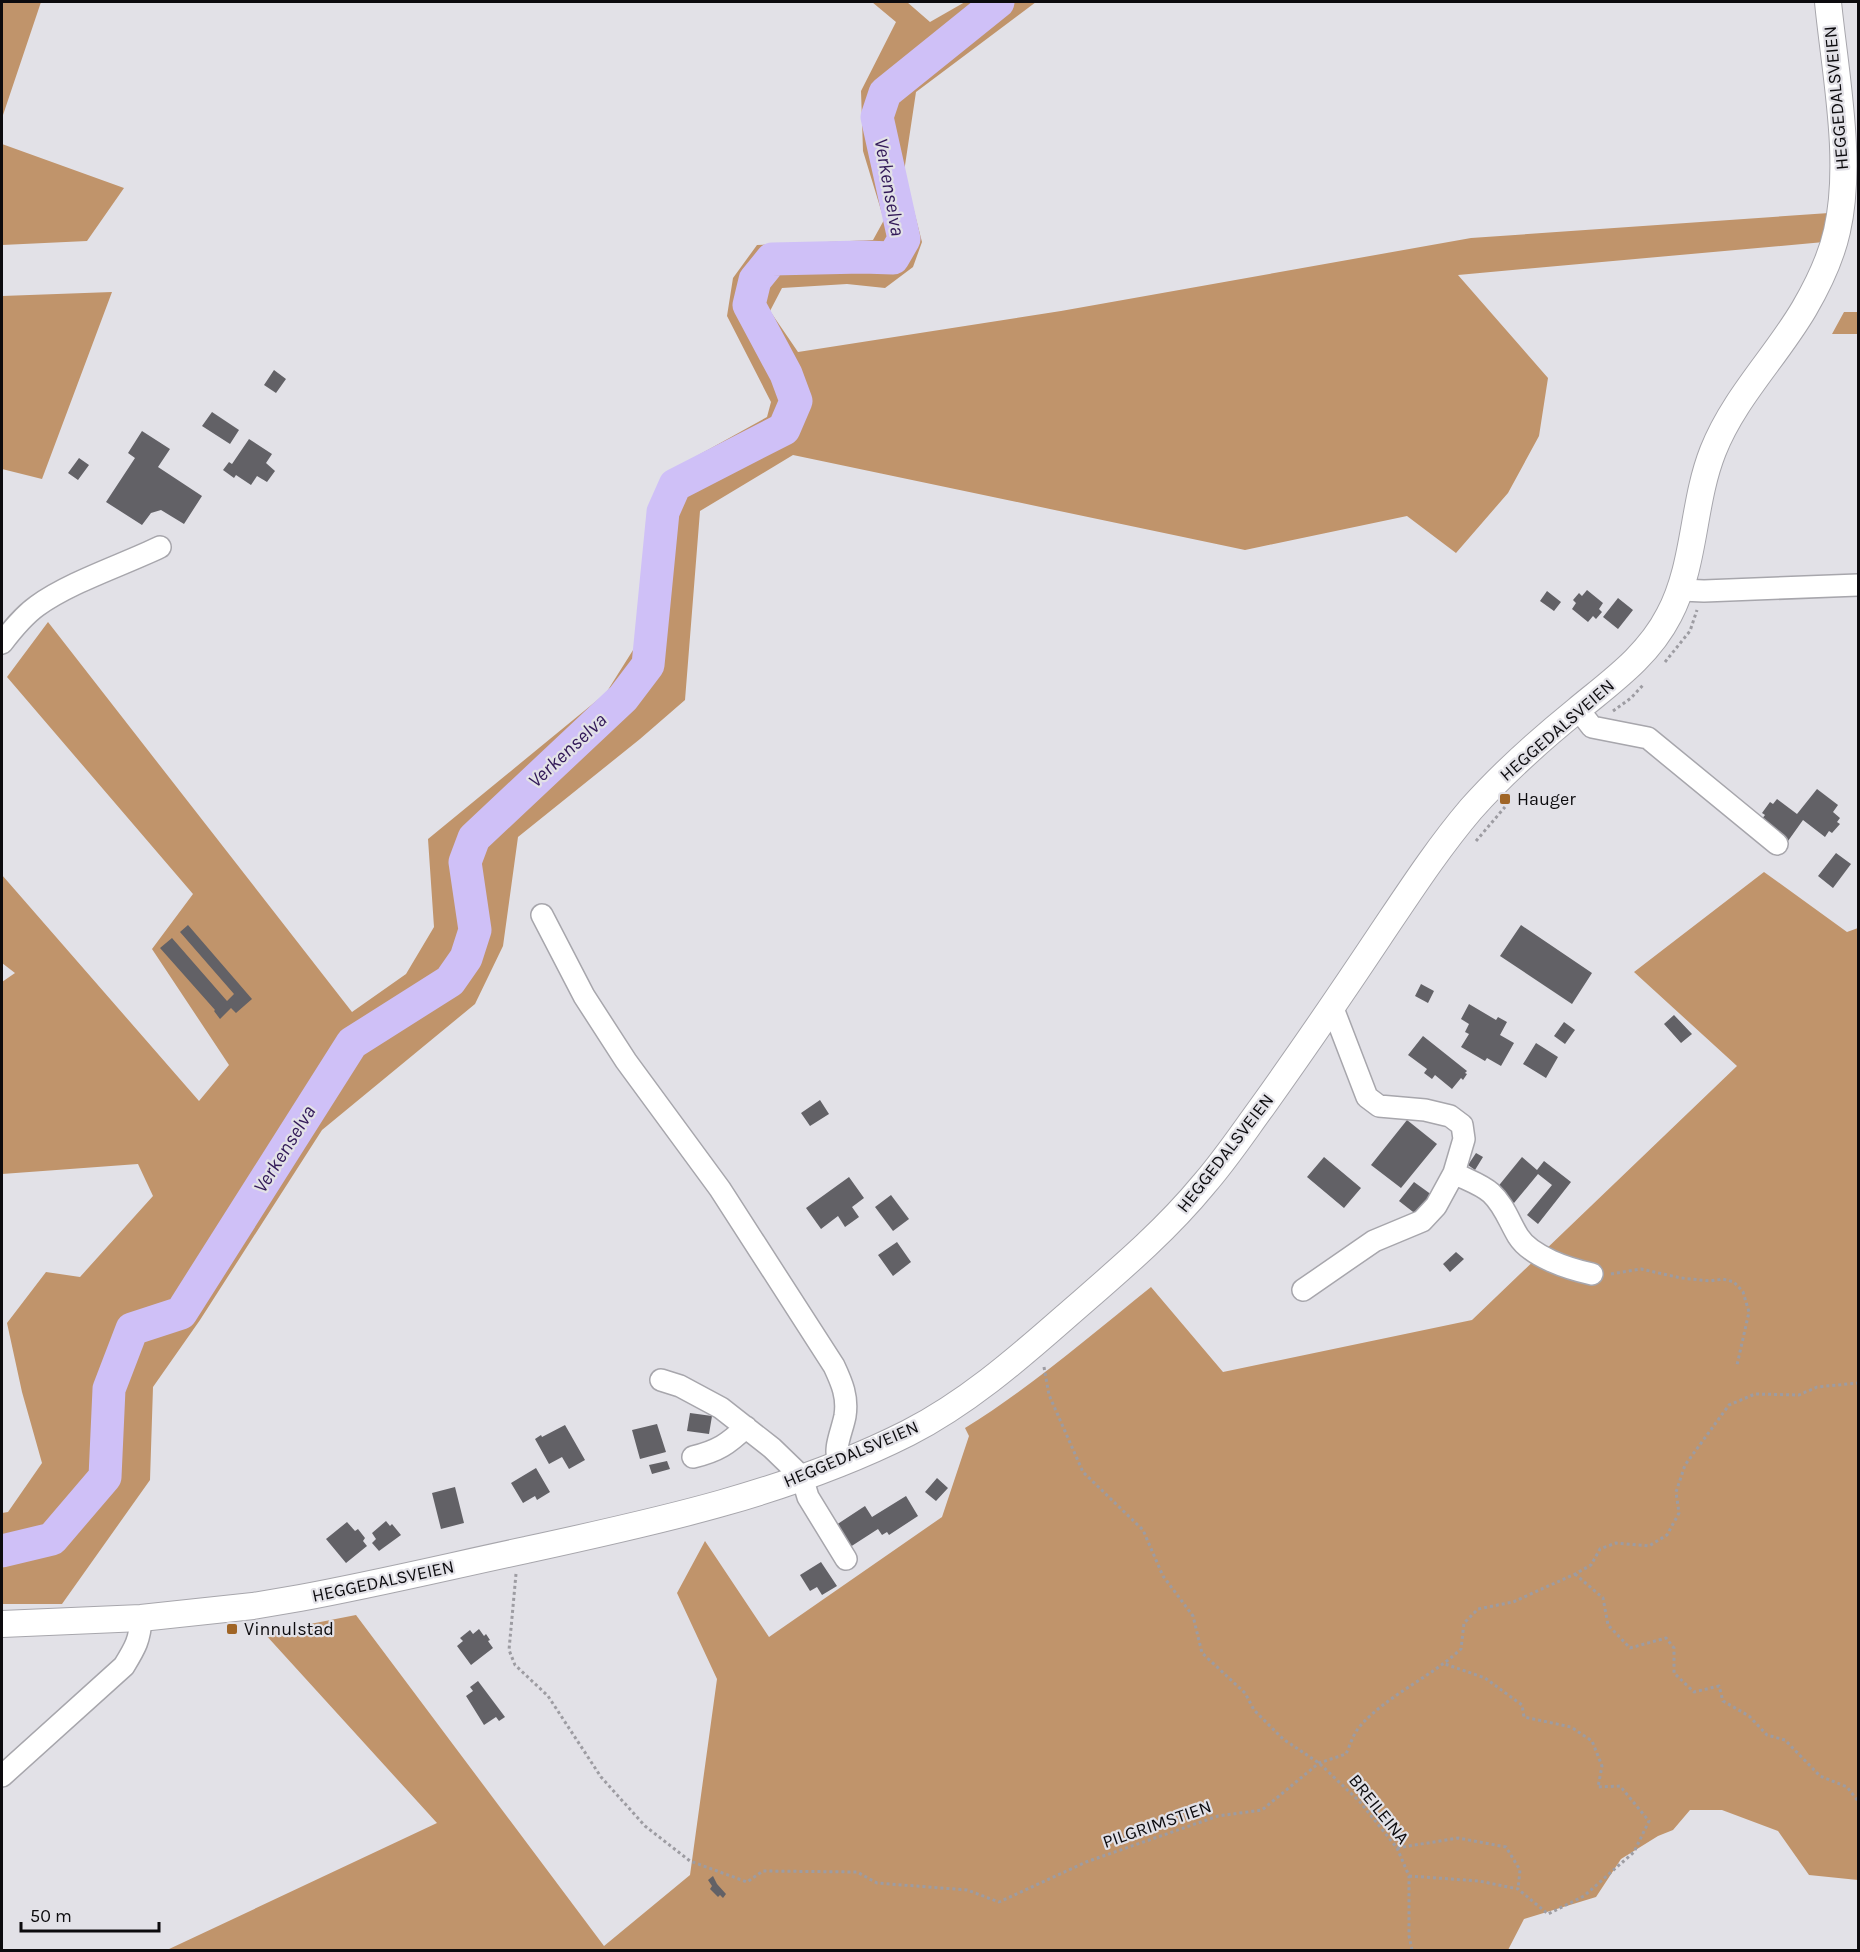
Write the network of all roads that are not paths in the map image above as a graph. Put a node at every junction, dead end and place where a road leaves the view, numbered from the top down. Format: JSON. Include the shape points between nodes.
{"nodes":[{"id":1,"x":1828,"y":2,"type":"edge"},
{"id":2,"x":160,"y":547,"type":"dead end"},
{"id":3,"x":1858,"y":585,"type":"edge"},
{"id":4,"x":1692,"y":590,"type":"junction"},
{"id":5,"x":2,"y":644,"type":"edge"},
{"id":6,"x":1585,"y":718,"type":"junction"},
{"id":7,"x":1777,"y":844,"type":"dead end"},
{"id":8,"x":542,"y":915,"type":"dead end"},
{"id":9,"x":1332,"y":1006,"type":"junction"},
{"id":10,"x":1454,"y":1173,"type":"junction"},
{"id":11,"x":1592,"y":1274,"type":"road end"},
{"id":12,"x":1303,"y":1290,"type":"dead end"},
{"id":13,"x":661,"y":1380,"type":"dead end"},
{"id":14,"x":746,"y":1427,"type":"junction"},
{"id":15,"x":693,"y":1457,"type":"dead end"},
{"id":16,"x":839,"y":1463,"type":"junction"},
{"id":17,"x":802,"y":1477,"type":"junction"},
{"id":18,"x":846,"y":1559,"type":"dead end"},
{"id":19,"x":141,"y":1618,"type":"junction"},
{"id":20,"x":2,"y":1624,"type":"edge"},
{"id":21,"x":2,"y":1776,"type":"edge"}],
"edges":[{"from":1,"to":4,"type":"main road","name":"HEGGEDALSVEIEN","via":[[1843,161],[1838,229],[1803,312],[1730,416],[1712,454],[1689,556]]},
{"from":2,"to":5,"type":"street","via":[[37,606]]},
{"from":3,"to":4,"type":"street"},
{"from":4,"to":6,"type":"main road","name":"HEGGEDALSVEIEN","via":[[1643,654],[1616,679]]},
{"from":6,"to":7,"type":"street","via":[[1648,738]]},
{"from":6,"to":9,"type":"main road","name":"HEGGEDALSVEIEN","via":[[1497,780],[1467,814]]},
{"from":8,"to":16,"type":"street","via":[[584,996],[720,1189],[834,1366],[845,1389],[845,1415],[836,1455]]},
{"from":9,"to":10,"type":"street","via":[[1367,1097],[1379,1106],[1425,1110],[1450,1116],[1462,1125],[1464,1139]]},
{"from":9,"to":16,"type":"main road","name":"HEGGEDALSVEIEN","via":[[1205,1183],[1142,1248],[986,1383],[908,1433]]},
{"from":10,"to":11,"type":"street","via":[[1489,1191],[1502,1204],[1520,1239],[1543,1257]]},
{"from":10,"to":12,"type":"street","via":[[1436,1206],[1422,1221],[1374,1241]]},
{"from":13,"to":14,"type":"street","via":[[699,1395]]},
{"from":14,"to":15,"type":"street","via":[[728,1444]]},
{"from":14,"to":17,"type":"street"},
{"from":16,"to":17,"type":"main road","name":"HEGGEDALSVEIEN"},
{"from":17,"to":18,"type":"street","via":[[808,1497]]},
{"from":17,"to":19,"type":"main road","name":"HEGGEDALSVEIEN","via":[[676,1516],[345,1590]]},
{"from":19,"to":20,"type":"main road","name":"HEGGEDALSVEIEN"},
{"from":19,"to":21,"type":"street","via":[[140,1635],[124,1666]]}]}
